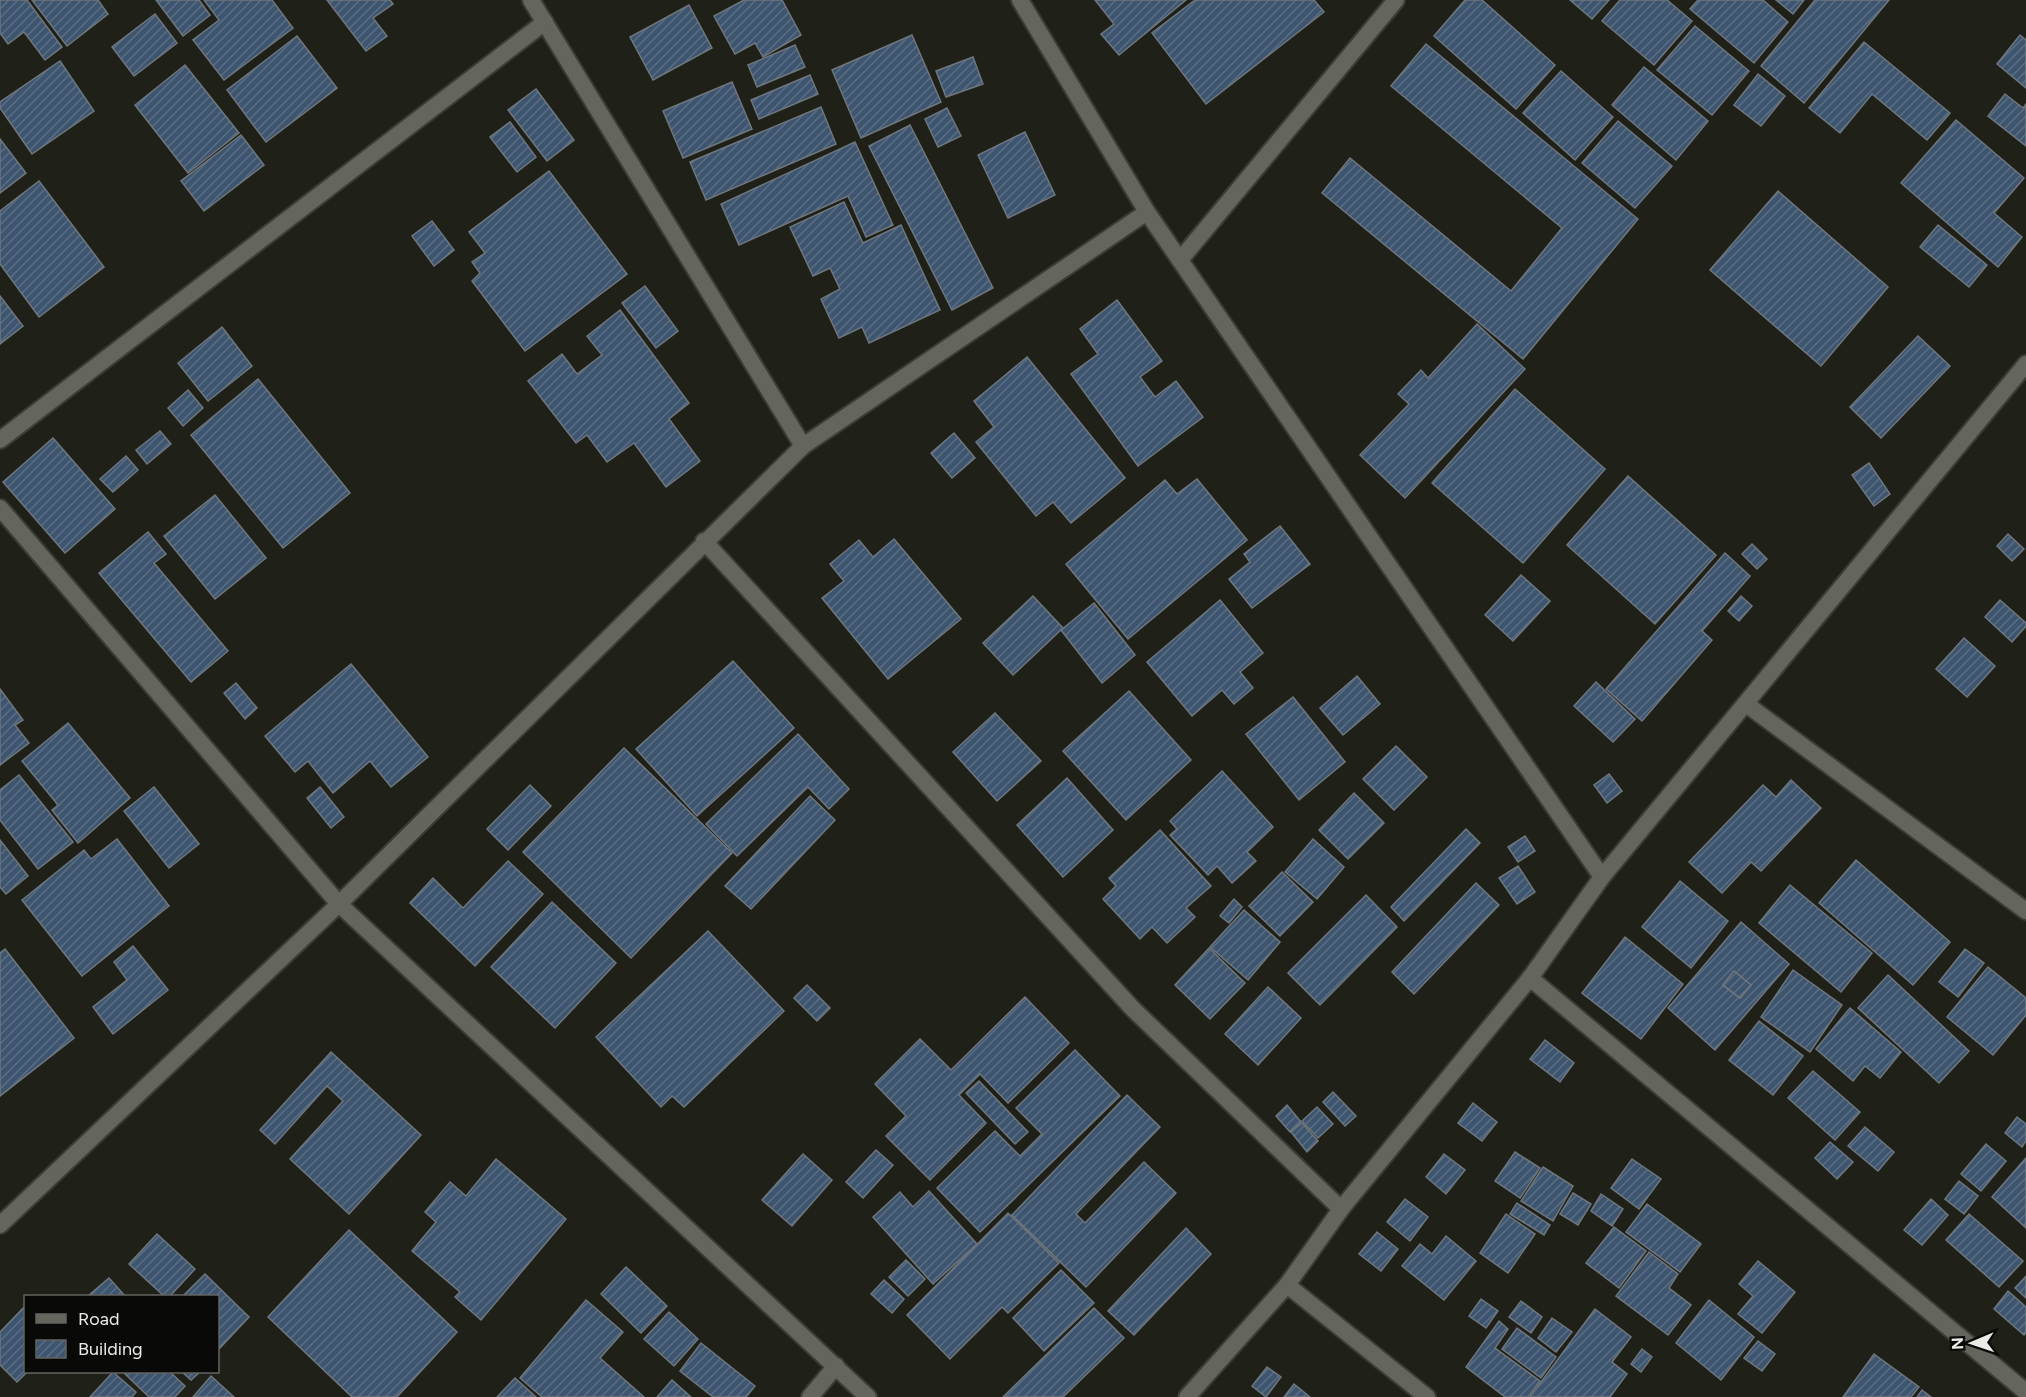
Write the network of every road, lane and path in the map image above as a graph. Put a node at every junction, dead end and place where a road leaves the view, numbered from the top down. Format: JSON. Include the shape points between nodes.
{"nodes":[{"id":1,"x":531,"y":0,"type":"edge"},
{"id":2,"x":1020,"y":0,"type":"edge"},
{"id":3,"x":1396,"y":0,"type":"edge"},
{"id":4,"x":545,"y":22,"type":"junction"},
{"id":5,"x":1147,"y":212,"type":"junction"},
{"id":6,"x":1180,"y":260,"type":"junction"},
{"id":7,"x":2026,"y":364,"type":"edge"},
{"id":8,"x":0,"y":440,"type":"edge"},
{"id":9,"x":803,"y":446,"type":"junction"},
{"id":10,"x":0,"y":508,"type":"edge"},
{"id":11,"x":704,"y":542,"type":"junction"},
{"id":12,"x":1746,"y":704,"type":"junction"},
{"id":13,"x":1602,"y":877,"type":"junction"},
{"id":14,"x":339,"y":904,"type":"junction"},
{"id":15,"x":2026,"y":911,"type":"edge"},
{"id":16,"x":1530,"y":978,"type":"junction"},
{"id":17,"x":1341,"y":1209,"type":"junction"},
{"id":18,"x":0,"y":1225,"type":"edge"},
{"id":19,"x":1287,"y":1285,"type":"junction"},
{"id":20,"x":836,"y":1366,"type":"junction"},
{"id":21,"x":2026,"y":1392,"type":"edge"},
{"id":22,"x":810,"y":1397,"type":"edge"},
{"id":23,"x":868,"y":1397,"type":"edge"},
{"id":24,"x":1187,"y":1397,"type":"edge"},
{"id":25,"x":1427,"y":1397,"type":"edge"}],
"edges":[{"from":1,"to":4,"type":"street"},
{"from":2,"to":5,"type":"street"},
{"from":3,"to":6,"type":"street"},
{"from":4,"to":8,"type":"street"},
{"from":4,"to":9,"type":"street"},
{"from":5,"to":6,"type":"street"},
{"from":5,"to":9,"type":"street"},
{"from":6,"to":13,"type":"street"},
{"from":7,"to":12,"type":"street"},
{"from":9,"to":11,"type":"street"},
{"from":10,"to":14,"type":"street"},
{"from":11,"to":14,"type":"street"},
{"from":11,"to":17,"type":"street","via":[[1133,1009]]},
{"from":12,"to":13,"type":"street"},
{"from":12,"to":15,"type":"street"},
{"from":13,"to":16,"type":"street"},
{"from":14,"to":18,"type":"street"},
{"from":14,"to":20,"type":"street"},
{"from":16,"to":17,"type":"street"},
{"from":16,"to":21,"type":"street"},
{"from":17,"to":19,"type":"street"},
{"from":19,"to":24,"type":"street"},
{"from":19,"to":25,"type":"street"},
{"from":20,"to":22,"type":"street"},
{"from":20,"to":23,"type":"street"}]}
